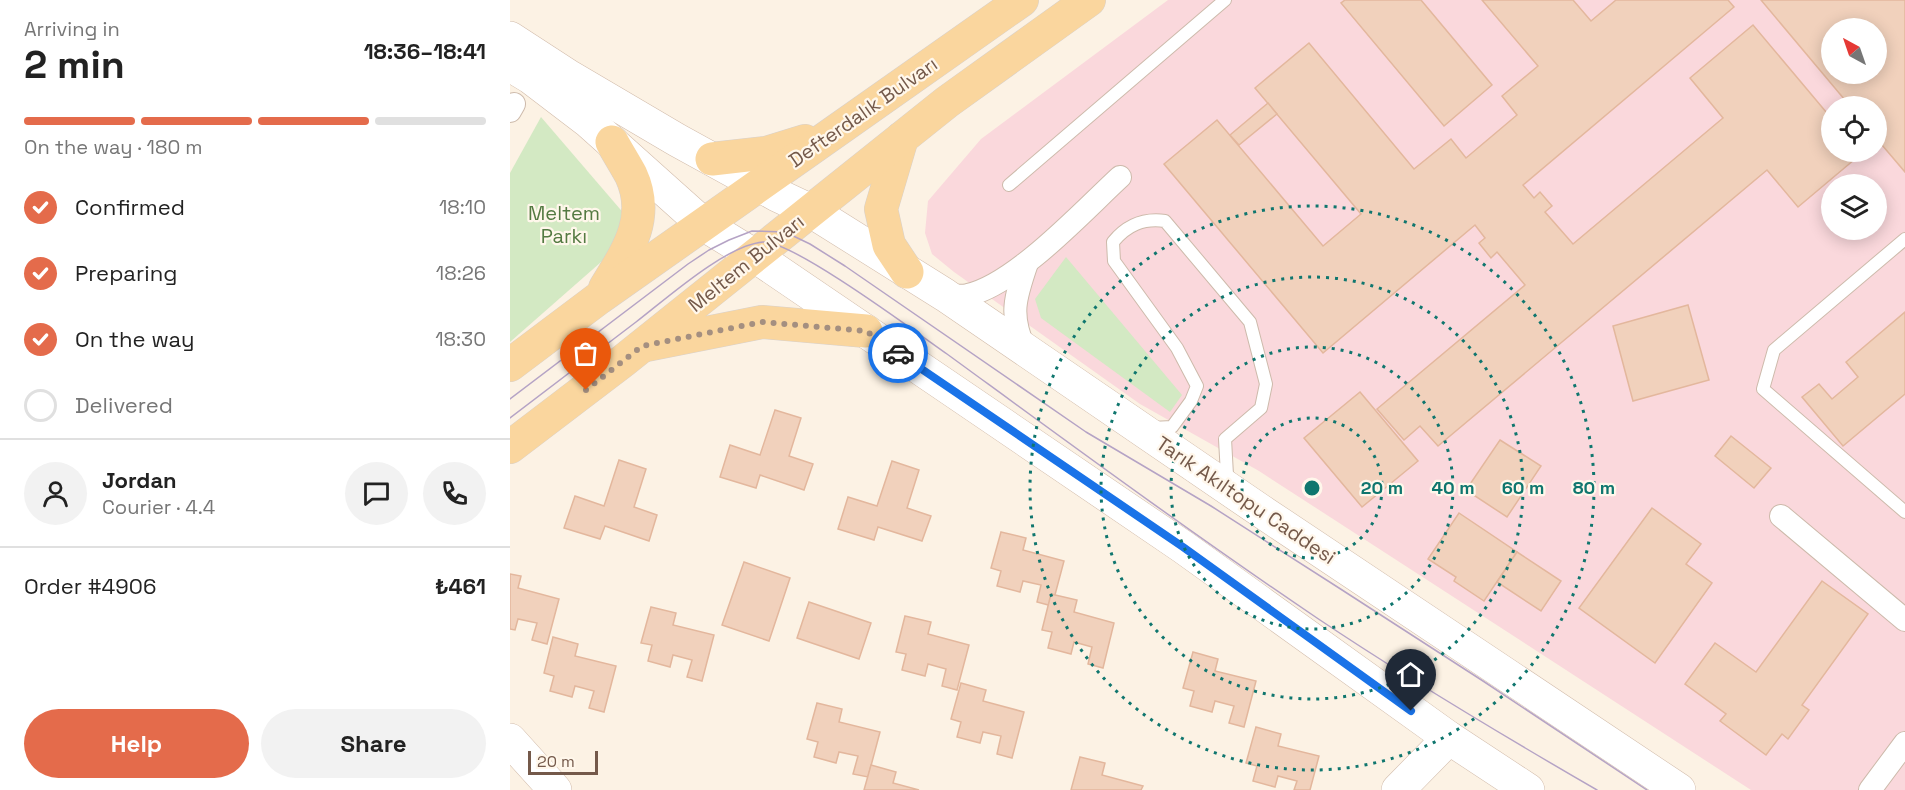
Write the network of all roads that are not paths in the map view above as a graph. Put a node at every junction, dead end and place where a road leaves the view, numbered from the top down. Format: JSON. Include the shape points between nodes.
{"nodes":[{"id":1,"x":1089,"y":0,"type":"edge"},
{"id":2,"x":1226,"y":0,"type":"edge"},
{"id":3,"x":1020,"y":1,"type":"edge"},
{"id":4,"x":510,"y":38,"type":"edge"},
{"id":5,"x":510,"y":65,"type":"edge"},
{"id":6,"x":853,"y":118,"type":"junction"},
{"id":7,"x":902,"y":138,"type":"junction"},
{"id":8,"x":612,"y":142,"type":"junction"},
{"id":9,"x":712,"y":159,"type":"junction"},
{"id":10,"x":1120,"y":177,"type":"dead end"},
{"id":11,"x":759,"y":185,"type":"junction"},
{"id":12,"x":1009,"y":185,"type":"dead end"},
{"id":13,"x":811,"y":210,"type":"junction"},
{"id":14,"x":703,"y":224,"type":"junction"},
{"id":15,"x":1905,"y":239,"type":"edge"},
{"id":16,"x":755,"y":256,"type":"junction"},
{"id":17,"x":1027,"y":263,"type":"junction"},
{"id":18,"x":906,"y":272,"type":"junction"},
{"id":19,"x":945,"y":295,"type":"junction"},
{"id":20,"x":598,"y":298,"type":"junction"},
{"id":21,"x":866,"y":331,"type":"junction"},
{"id":22,"x":642,"y":346,"type":"junction"},
{"id":23,"x":1025,"y":350,"type":"junction"},
{"id":24,"x":510,"y":365,"type":"edge"},
{"id":25,"x":1140,"y":428,"type":"junction"},
{"id":26,"x":510,"y":447,"type":"edge"},
{"id":27,"x":1905,"y":512,"type":"edge"},
{"id":28,"x":1264,"y":513,"type":"junction"},
{"id":29,"x":1781,"y":516,"type":"dead end"},
{"id":30,"x":1905,"y":620,"type":"edge"},
{"id":31,"x":1449,"y":738,"type":"junction"},
{"id":32,"x":510,"y":740,"type":"edge"},
{"id":33,"x":1905,"y":743,"type":"edge"},
{"id":34,"x":553,"y":789,"type":"edge"},
{"id":35,"x":1527,"y":789,"type":"edge"},
{"id":36,"x":1398,"y":790,"type":"edge"},
{"id":37,"x":1680,"y":790,"type":"edge"},
{"id":38,"x":1870,"y":790,"type":"edge"}],
"edges":[{"from":1,"to":7,"type":"main road","name":"Defterdalık Bulvarı"},
{"from":2,"to":12,"type":"lane"},
{"from":3,"to":6,"type":"main road","name":"Defterdalık Bulvarı"},
{"from":4,"to":9,"type":"main road","name":"Tarık Akıltopu Caddesi"},
{"from":5,"to":8,"type":"main road"},
{"from":6,"to":9,"type":"main road","via":[[802,143],[766,153]]},
{"from":6,"to":11,"type":"main road","name":"Defterdalık Bulvarı"},
{"from":7,"to":13,"type":"main road","name":"Defterdalık Bulvarı"},
{"from":7,"to":18,"type":"main road","via":[[881,209],[889,245]]},
{"from":8,"to":14,"type":"main road"},
{"from":8,"to":20,"type":"main road","via":[[631,176],[638,205],[635,234],[627,253]]},
{"from":9,"to":11,"type":"main road","name":"Tarık Akıltopu Caddesi"},
{"from":10,"to":17,"type":"street"},
{"from":11,"to":13,"type":"main road","name":"Tarık Akıltopu Caddesi"},
{"from":11,"to":14,"type":"main road","name":"Defterdalık Bulvarı"},
{"from":13,"to":16,"type":"main road","name":"Meltem Bulvarı"},
{"from":13,"to":18,"type":"main road","name":"Tarık Akıltopu Caddesi"},
{"from":14,"to":16,"type":"main road"},
{"from":14,"to":20,"type":"main road"},
{"from":15,"to":27,"type":"lane","via":[[1774,350],[1764,389]]},
{"from":16,"to":21,"type":"main road"},
{"from":16,"to":22,"type":"main road","name":"Meltem Bulvarı"},
{"from":17,"to":19,"type":"street","via":[[968,296]]},
{"from":17,"to":23,"type":"street","via":[[1015,304],[1016,330]]},
{"from":18,"to":19,"type":"main road","name":"Tarık Akıltopu Caddesi"},
{"from":19,"to":23,"type":"main road","name":"Tarık Akıltopu Caddesi"},
{"from":20,"to":24,"type":"main road"},
{"from":21,"to":22,"type":"main road","via":[[762,322]]},
{"from":21,"to":31,"type":"main road","via":[[1183,547]]},
{"from":22,"to":26,"type":"main road","name":"Meltem Bulvarı"},
{"from":23,"to":25,"type":"main road","name":"Tarık Akıltopu Caddesi"},
{"from":25,"to":28,"type":"main road","name":"Tarık Akıltopu Caddesi"},
{"from":25,"to":28,"type":"lane","via":[[1172,427],[1197,386],[1177,348],[1114,261],[1113,242],[1124,229],[1152,219],[1165,221],[1250,322],[1266,384],[1261,408],[1225,439],[1227,475]]},
{"from":28,"to":37,"type":"main road","name":"Tarık Akıltopu Caddesi"},
{"from":29,"to":30,"type":"street"},
{"from":31,"to":35,"type":"main road"},
{"from":31,"to":36,"type":"main road"},
{"from":32,"to":34,"type":"main road"},
{"from":33,"to":38,"type":"street"}]}
